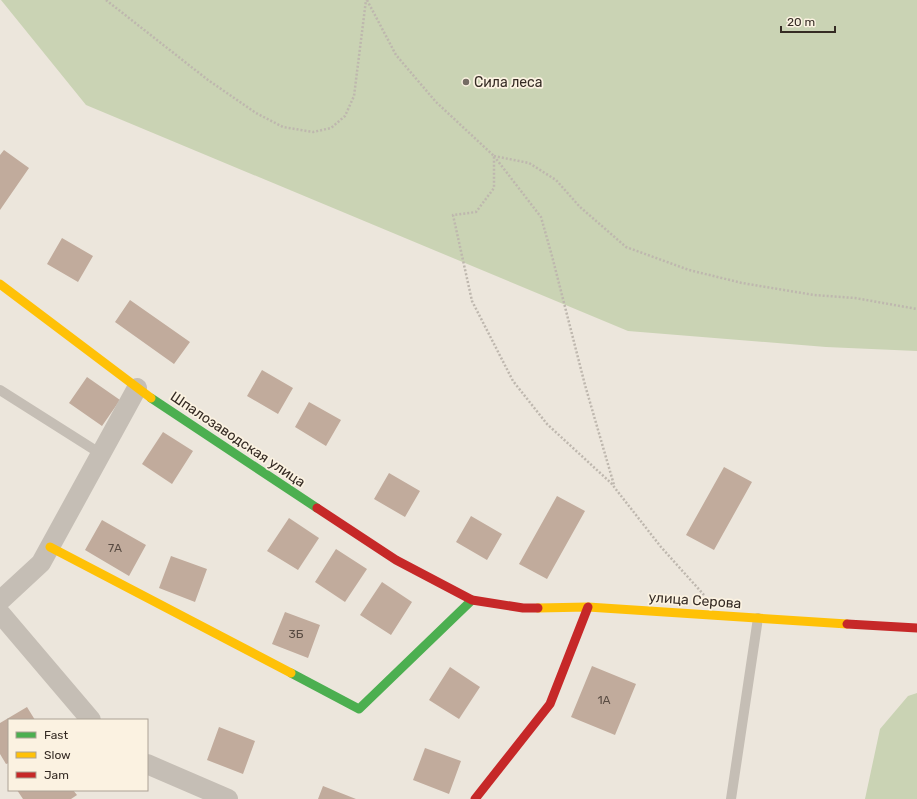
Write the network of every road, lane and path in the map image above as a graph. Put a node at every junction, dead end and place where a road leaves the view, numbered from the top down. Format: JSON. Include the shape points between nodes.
{"nodes":[{"id":1,"x":106,"y":0,"type":"edge"},
{"id":2,"x":367,"y":0,"type":"edge"},
{"id":3,"x":494,"y":156,"type":"junction"},
{"id":4,"x":0,"y":284,"type":"edge"},
{"id":5,"x":917,"y":309,"type":"edge"},
{"id":6,"x":137,"y":388,"type":"junction"},
{"id":7,"x":0,"y":390,"type":"edge"},
{"id":8,"x":101,"y":454,"type":"junction"},
{"id":9,"x":615,"y":488,"type":"junction"},
{"id":10,"x":50,"y":547,"type":"junction"},
{"id":11,"x":472,"y":600,"type":"junction"},
{"id":12,"x":0,"y":601,"type":"edge"},
{"id":13,"x":588,"y":607,"type":"junction"},
{"id":14,"x":0,"y":613,"type":"edge"},
{"id":15,"x":722,"y":616,"type":"junction"},
{"id":16,"x":758,"y":618,"type":"junction"},
{"id":17,"x":917,"y":628,"type":"edge"},
{"id":18,"x":90,"y":719,"type":"edge"},
{"id":19,"x":148,"y":764,"type":"edge"},
{"id":20,"x":228,"y":799,"type":"edge"},
{"id":21,"x":475,"y":799,"type":"edge"},
{"id":22,"x":731,"y":799,"type":"edge"}],
"edges":[{"from":1,"to":2,"type":"path","via":[[208,80],[256,113],[283,127],[313,132],[331,128],[345,116],[354,96]]},
{"from":2,"to":3,"type":"path","via":[[396,54],[436,102]]},
{"from":3,"to":5,"type":"path","via":[[529,163],[556,180],[580,207],[626,247],[689,270],[742,283]]},
{"from":3,"to":9,"type":"path","via":[[541,217]]},
{"from":3,"to":9,"type":"path","via":[[494,188],[476,212],[453,215],[472,301],[513,381],[547,424]]},
{"from":4,"to":6,"type":"street","name":"Шпалозаводская улица"},
{"from":6,"to":8,"type":"street"},
{"from":6,"to":11,"type":"street","name":"Шпалозаводская улица","via":[[396,560]]},
{"from":7,"to":8,"type":"lane"},
{"from":8,"to":10,"type":"street"},
{"from":9,"to":15,"type":"path","via":[[661,547]]},
{"from":10,"to":11,"type":"street","via":[[359,709]]},
{"from":10,"to":12,"type":"street","via":[[41,563]]},
{"from":11,"to":13,"type":"street","name":"улица Серова","via":[[523,608]]},
{"from":13,"to":15,"type":"street","name":"улица Серова"},
{"from":13,"to":21,"type":"street","via":[[550,704]]},
{"from":14,"to":18,"type":"street"},
{"from":15,"to":16,"type":"street","name":"улица Серова"},
{"from":16,"to":17,"type":"street","name":"улица Серова"},
{"from":16,"to":22,"type":"lane"},
{"from":19,"to":20,"type":"street"}]}
